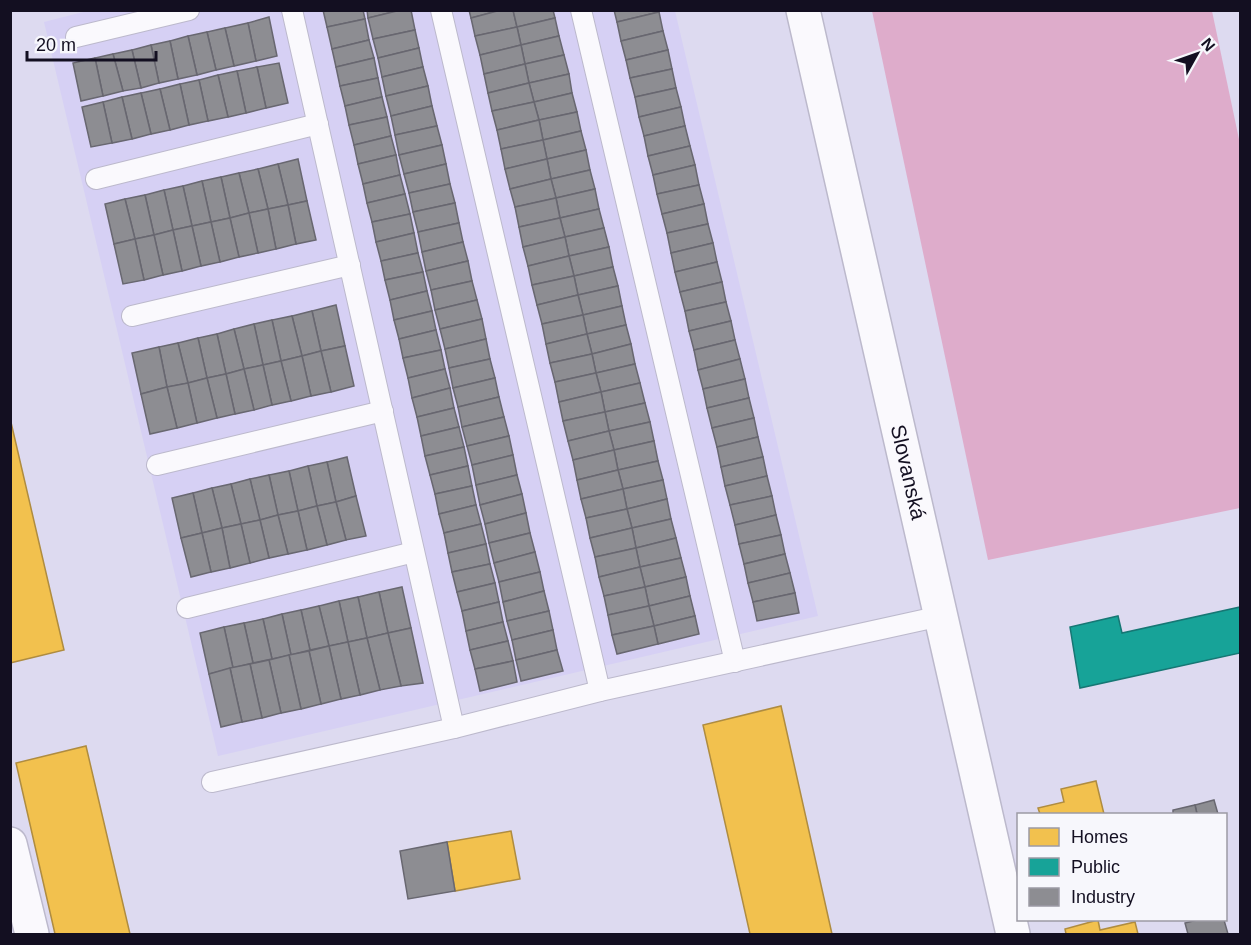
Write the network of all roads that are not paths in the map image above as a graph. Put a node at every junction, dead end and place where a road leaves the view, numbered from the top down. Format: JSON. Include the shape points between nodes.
{"nodes":[{"id":1,"x":189,"y":10,"type":"edge"},
{"id":2,"x":292,"y":10,"type":"edge"},
{"id":3,"x":441,"y":10,"type":"edge"},
{"id":4,"x":581,"y":10,"type":"edge"},
{"id":5,"x":803,"y":10,"type":"edge"},
{"id":6,"x":76,"y":37,"type":"dead end"},
{"id":7,"x":318,"y":124,"type":"junction"},
{"id":8,"x":96,"y":179,"type":"dead end"},
{"id":9,"x":350,"y":265,"type":"junction"},
{"id":10,"x":132,"y":316,"type":"dead end"},
{"id":11,"x":382,"y":411,"type":"junction"},
{"id":12,"x":157,"y":465,"type":"dead end"},
{"id":13,"x":414,"y":552,"type":"junction"},
{"id":14,"x":187,"y":608,"type":"dead end"},
{"id":15,"x":941,"y":616,"type":"junction"},
{"id":16,"x":735,"y":662,"type":"junction"},
{"id":17,"x":600,"y":691,"type":"junction"},
{"id":18,"x":454,"y":728,"type":"junction"},
{"id":19,"x":212,"y":783,"type":"dead end"},
{"id":20,"x":10,"y":844,"type":"edge"},
{"id":21,"x":14,"y":879,"type":"edge"},
{"id":22,"x":32,"y":934,"type":"edge"},
{"id":23,"x":1013,"y":934,"type":"edge"}],
"edges":[{"from":1,"to":6,"type":"lane"},
{"from":2,"to":7,"type":"lane"},
{"from":3,"to":17,"type":"lane"},
{"from":4,"to":16,"type":"lane"},
{"from":5,"to":15,"type":"street","name":"Slovanská"},
{"from":7,"to":8,"type":"lane"},
{"from":7,"to":9,"type":"lane"},
{"from":9,"to":10,"type":"lane"},
{"from":9,"to":11,"type":"lane"},
{"from":11,"to":12,"type":"lane"},
{"from":11,"to":13,"type":"lane"},
{"from":13,"to":14,"type":"lane"},
{"from":13,"to":18,"type":"lane"},
{"from":15,"to":16,"type":"lane"},
{"from":15,"to":23,"type":"street","name":"Slovanská"},
{"from":16,"to":17,"type":"lane"},
{"from":17,"to":18,"type":"lane"},
{"from":18,"to":19,"type":"lane"},
{"from":20,"to":21,"type":"street"},
{"from":21,"to":22,"type":"street"}]}
